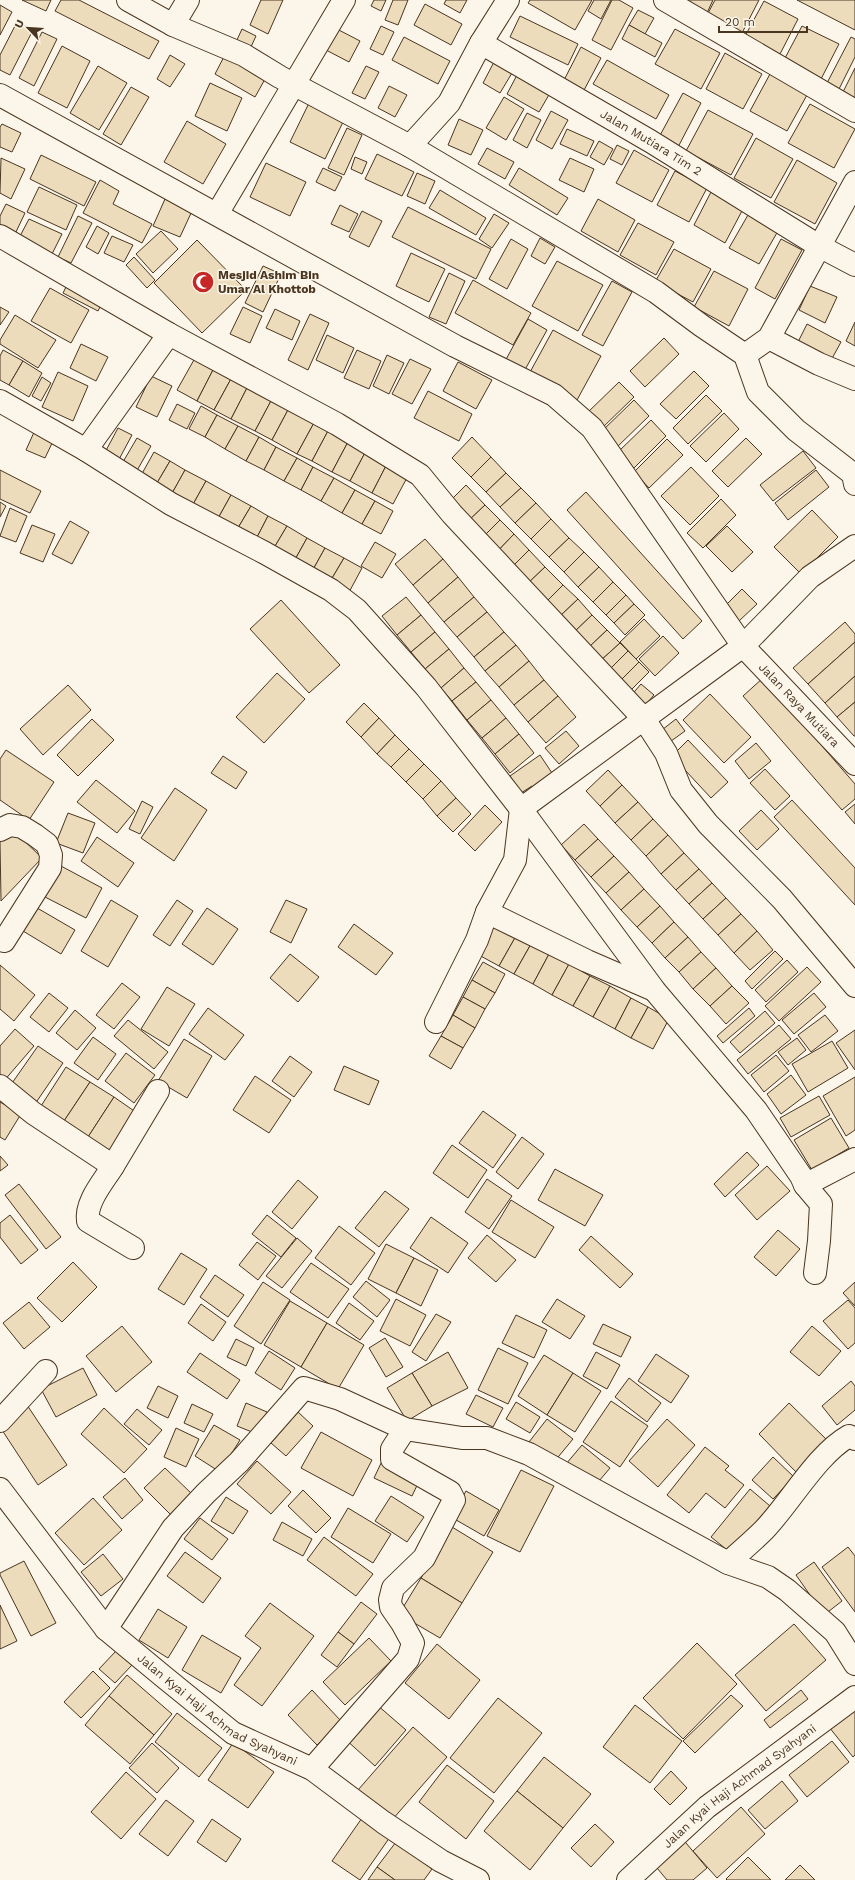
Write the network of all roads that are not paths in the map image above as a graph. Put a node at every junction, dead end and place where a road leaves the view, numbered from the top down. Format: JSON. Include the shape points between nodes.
{"nodes":[{"id":1,"x":128,"y":0,"type":"edge"},
{"id":2,"x":188,"y":0,"type":"edge"},
{"id":3,"x":344,"y":0,"type":"edge"},
{"id":4,"x":508,"y":0,"type":"edge"},
{"id":5,"x":665,"y":0,"type":"edge"},
{"id":6,"x":173,"y":25,"type":"junction"},
{"id":7,"x":481,"y":43,"type":"junction"},
{"id":8,"x":294,"y":84,"type":"junction"},
{"id":9,"x":0,"y":95,"type":"edge"},
{"id":10,"x":855,"y":111,"type":"edge"},
{"id":11,"x":410,"y":146,"type":"junction"},
{"id":12,"x":855,"y":182,"type":"edge"},
{"id":13,"x":217,"y":214,"type":"junction"},
{"id":14,"x":0,"y":236,"type":"edge"},
{"id":15,"x":818,"y":246,"type":"junction"},
{"id":16,"x":855,"y":264,"type":"edge"},
{"id":17,"x":169,"y":334,"type":"junction"},
{"id":18,"x":769,"y":338,"type":"junction"},
{"id":19,"x":746,"y":354,"type":"junction"},
{"id":20,"x":855,"y":379,"type":"edge"},
{"id":21,"x":0,"y":401,"type":"edge"},
{"id":22,"x":86,"y":450,"type":"junction"},
{"id":23,"x":854,"y":476,"type":"edge"},
{"id":24,"x":855,"y":546,"type":"edge"},
{"id":25,"x":743,"y":646,"type":"junction"},
{"id":26,"x":644,"y":720,"type":"junction"},
{"id":27,"x":855,"y":764,"type":"edge"},
{"id":28,"x":521,"y":809,"type":"junction"},
{"id":29,"x":0,"y":830,"type":"edge"},
{"id":30,"x":487,"y":912,"type":"junction"},
{"id":31,"x":4,"y":941,"type":"dead end"},
{"id":32,"x":855,"y":986,"type":"edge"},
{"id":33,"x":655,"y":991,"type":"junction"},
{"id":34,"x":436,"y":1022,"type":"dead end"},
{"id":35,"x":0,"y":1086,"type":"edge"},
{"id":36,"x":158,"y":1091,"type":"dead end"},
{"id":37,"x":855,"y":1160,"type":"edge"},
{"id":38,"x":113,"y":1166,"type":"junction"},
{"id":39,"x":805,"y":1186,"type":"junction"},
{"id":40,"x":133,"y":1248,"type":"dead end"},
{"id":41,"x":815,"y":1273,"type":"dead end"},
{"id":42,"x":46,"y":1371,"type":"dead end"},
{"id":43,"x":0,"y":1421,"type":"edge"},
{"id":44,"x":405,"y":1429,"type":"junction"},
{"id":45,"x":855,"y":1439,"type":"edge"},
{"id":46,"x":0,"y":1489,"type":"edge"},
{"id":47,"x":728,"y":1563,"type":"junction"},
{"id":48,"x":106,"y":1629,"type":"junction"},
{"id":49,"x":855,"y":1664,"type":"edge"},
{"id":50,"x":855,"y":1696,"type":"edge"},
{"id":51,"x":312,"y":1769,"type":"junction"},
{"id":52,"x":478,"y":1880,"type":"edge"},
{"id":53,"x":628,"y":1880,"type":"edge"}],
"edges":[{"from":1,"to":6,"type":"street"},
{"from":2,"to":6,"type":"street"},
{"from":3,"to":8,"type":"street"},
{"from":4,"to":7,"type":"street"},
{"from":5,"to":10,"type":"street"},
{"from":6,"to":8,"type":"street","via":[[244,55]]},
{"from":7,"to":11,"type":"street","via":[[450,103]]},
{"from":7,"to":15,"type":"street","name":"Jalan Mutiara Tim 2","via":[[650,141]]},
{"from":8,"to":11,"type":"street"},
{"from":8,"to":13,"type":"street"},
{"from":9,"to":13,"type":"street","name":"Jalan Raya Mutiara"},
{"from":11,"to":19,"type":"street","via":[[656,292]]},
{"from":12,"to":15,"type":"street"},
{"from":13,"to":25,"type":"street","name":"Jalan Raya Mutiara","via":[[455,346],[554,395],[592,428]]},
{"from":14,"to":17,"type":"street"},
{"from":15,"to":16,"type":"street","name":"Jalan Mutiara Tim 2"},
{"from":15,"to":18,"type":"street"},
{"from":17,"to":22,"type":"street"},
{"from":17,"to":26,"type":"street","via":[[336,424],[420,475],[452,514]]},
{"from":18,"to":19,"type":"street"},
{"from":18,"to":20,"type":"street"},
{"from":19,"to":23,"type":"street","via":[[758,392],[796,430]]},
{"from":21,"to":22,"type":"street"},
{"from":22,"to":28,"type":"street","via":[[171,504],[331,590],[357,610],[426,687]]},
{"from":24,"to":25,"type":"street","via":[[810,577]]},
{"from":25,"to":26,"type":"street"},
{"from":25,"to":27,"type":"street","name":"Jalan Raya Mutiara"},
{"from":26,"to":28,"type":"street"},
{"from":26,"to":32,"type":"street","via":[[666,753],[681,790],[708,824],[782,899]]},
{"from":28,"to":30,"type":"street","via":[[516,860]]},
{"from":28,"to":33,"type":"street"},
{"from":29,"to":31,"type":"street","via":[[10,825],[22,827],[47,844],[51,855],[50,868]]},
{"from":30,"to":33,"type":"street"},
{"from":30,"to":34,"type":"street","via":[[478,940]]},
{"from":33,"to":39,"type":"street","via":[[756,1110],[801,1176]]},
{"from":35,"to":38,"type":"street","via":[[33,1113]]},
{"from":36,"to":38,"type":"street"},
{"from":37,"to":39,"type":"street"},
{"from":38,"to":40,"type":"street","via":[[94,1198],[87,1214],[88,1220]]},
{"from":39,"to":41,"type":"street","via":[[821,1204]]},
{"from":42,"to":43,"type":"street"},
{"from":44,"to":47,"type":"street","via":[[462,1438],[487,1438],[529,1454]]},
{"from":44,"to":48,"type":"street","via":[[340,1398],[304,1388],[249,1451],[174,1528]]},
{"from":44,"to":51,"type":"street","via":[[392,1450],[392,1459],[450,1492],[454,1500],[424,1558],[394,1588],[390,1600],[390,1608],[413,1643],[408,1659]]},
{"from":45,"to":47,"type":"street","via":[[849,1436],[839,1442],[764,1529]]},
{"from":46,"to":48,"type":"street","name":"Jalan Kyai Haji Achmad Syahyani"},
{"from":47,"to":49,"type":"street","via":[[768,1577],[787,1590],[836,1632]]},
{"from":48,"to":51,"type":"street","name":"Jalan Kyai Haji Achmad Syahyani","via":[[232,1733]]},
{"from":50,"to":53,"type":"street","name":"Jalan Kyai Haji Achmad Syahyani","via":[[707,1807]]},
{"from":51,"to":52,"type":"street","name":"Jalan Kyai Haji Achmad Syahyani","via":[[441,1861]]}]}
